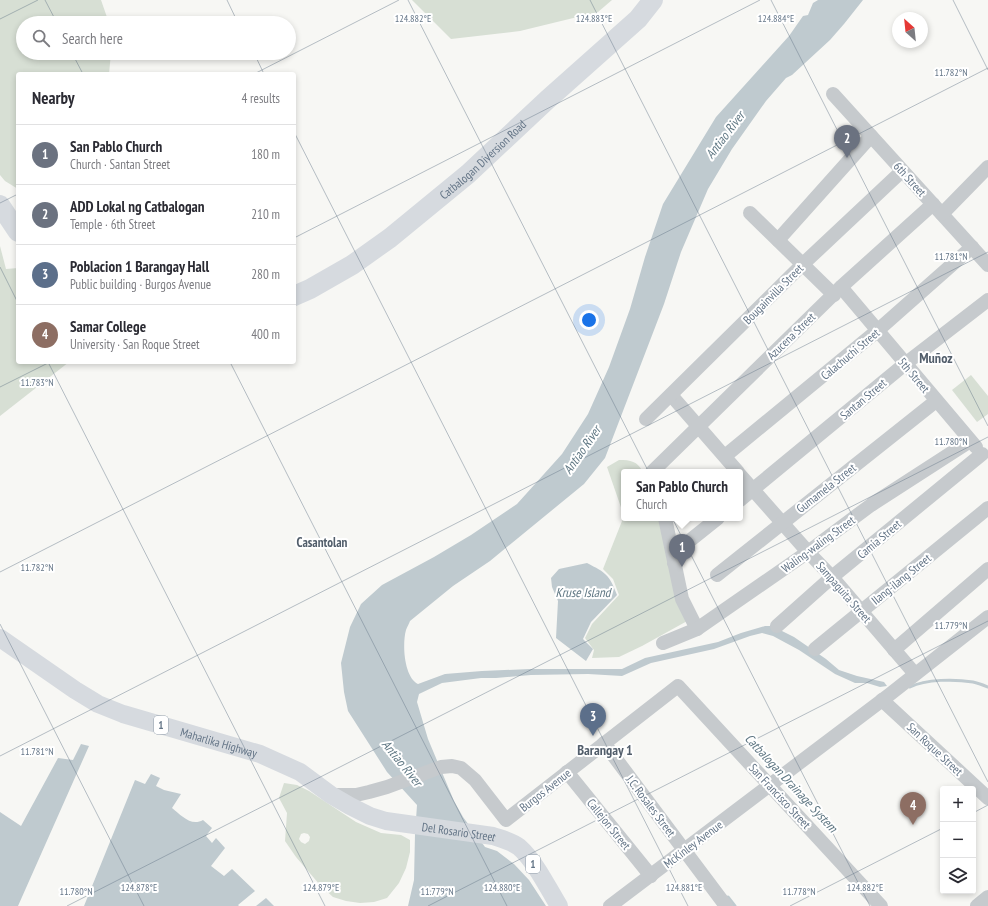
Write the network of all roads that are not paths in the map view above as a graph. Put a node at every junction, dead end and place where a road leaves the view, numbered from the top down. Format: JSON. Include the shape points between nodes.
{"nodes":[{"id":1,"x":653,"y":0,"type":"edge"},
{"id":2,"x":833,"y":94,"type":"dead end"},
{"id":3,"x":872,"y":136,"type":"junction"},
{"id":4,"x":988,"y":167,"type":"edge"},
{"id":5,"x":902,"y":171,"type":"junction"},
{"id":6,"x":0,"y":205,"type":"edge"},
{"id":7,"x":937,"y":209,"type":"junction"},
{"id":8,"x":750,"y":213,"type":"dead end"},
{"id":9,"x":16,"y":229,"type":"edge"},
{"id":10,"x":778,"y":240,"type":"junction"},
{"id":11,"x":972,"y":248,"type":"junction"},
{"id":12,"x":803,"y":264,"type":"junction"},
{"id":13,"x":988,"y":265,"type":"edge"},
{"id":14,"x":837,"y":291,"type":"junction"},
{"id":15,"x":296,"y":295,"type":"edge"},
{"id":16,"x":988,"y":300,"type":"edge"},
{"id":17,"x":877,"y":331,"type":"junction"},
{"id":18,"x":905,"y":364,"type":"junction"},
{"id":19,"x":671,"y":395,"type":"junction"},
{"id":20,"x":936,"y":401,"type":"junction"},
{"id":21,"x":646,"y":419,"type":"dead end"},
{"id":22,"x":698,"y":427,"type":"junction"},
{"id":23,"x":970,"y":441,"type":"junction"},
{"id":24,"x":725,"y":456,"type":"junction"},
{"id":25,"x":985,"y":458,"type":"edge"},
{"id":26,"x":655,"y":469,"type":"edge"},
{"id":27,"x":736,"y":469,"type":"edge"},
{"id":28,"x":743,"y":478,"type":"edge"},
{"id":29,"x":753,"y":490,"type":"junction"},
{"id":30,"x":743,"y":498,"type":"edge"},
{"id":31,"x":988,"y":508,"type":"edge"},
{"id":32,"x":666,"y":521,"type":"edge"},
{"id":33,"x":714,"y":521,"type":"edge"},
{"id":34,"x":782,"y":522,"type":"junction"},
{"id":35,"x":808,"y":552,"type":"junction"},
{"id":36,"x":674,"y":563,"type":"junction"},
{"id":37,"x":988,"y":569,"type":"edge"},
{"id":38,"x":717,"y":575,"type":"dead end"},
{"id":39,"x":832,"y":578,"type":"junction"},
{"id":40,"x":861,"y":612,"type":"junction"},
{"id":41,"x":988,"y":616,"type":"edge"},
{"id":42,"x":777,"y":626,"type":"dead end"},
{"id":43,"x":697,"y":629,"type":"junction"},
{"id":44,"x":0,"y":638,"type":"edge"},
{"id":45,"x":663,"y":643,"type":"dead end"},
{"id":46,"x":815,"y":649,"type":"dead end"},
{"id":47,"x":894,"y":650,"type":"junction"},
{"id":48,"x":916,"y":674,"type":"junction"},
{"id":49,"x":678,"y":686,"type":"joint"},
{"id":50,"x":889,"y":695,"type":"junction"},
{"id":51,"x":604,"y":743,"type":"junction"},
{"id":52,"x":567,"y":772,"type":"junction"},
{"id":53,"x":772,"y":784,"type":"junction"},
{"id":54,"x":331,"y":795,"type":"junction"},
{"id":55,"x":988,"y":798,"type":"edge"},
{"id":56,"x":684,"y":851,"type":"junction"},
{"id":57,"x":650,"y":876,"type":"junction"},
{"id":58,"x":988,"y":897,"type":"edge"},
{"id":59,"x":559,"y":906,"type":"edge"},
{"id":60,"x":610,"y":906,"type":"edge"},
{"id":61,"x":726,"y":906,"type":"edge"},
{"id":62,"x":881,"y":906,"type":"edge"},
{"id":63,"x":977,"y":906,"type":"edge"}],
"edges":[{"from":1,"to":15,"type":"highway","name":"Catbalogan Diversion Road","via":[[638,18],[462,179],[390,238],[352,265]]},
{"from":2,"to":3,"type":"street","name":"6th Street"},
{"from":3,"to":5,"type":"street","name":"6th Street"},
{"from":3,"to":10,"type":"street"},
{"from":4,"to":7,"type":"street","name":"Azucena Street"},
{"from":5,"to":7,"type":"street","name":"6th Street"},
{"from":5,"to":12,"type":"street","name":"Bougainvilla Street"},
{"from":6,"to":9,"type":"highway"},
{"from":7,"to":11,"type":"street","name":"6th Street"},
{"from":7,"to":14,"type":"street","name":"Azucena Street"},
{"from":8,"to":10,"type":"street","name":"5th Street"},
{"from":10,"to":12,"type":"street","name":"5th Street"},
{"from":11,"to":13,"type":"street","name":"6th Street"},
{"from":11,"to":17,"type":"street","name":"Calachuchi Street"},
{"from":12,"to":14,"type":"street","name":"5th Street"},
{"from":12,"to":19,"type":"street","name":"Bougainvilla Street"},
{"from":14,"to":17,"type":"street","name":"5th Street"},
{"from":14,"to":22,"type":"street","name":"Azucena Street"},
{"from":16,"to":18,"type":"street","name":"Santan Street"},
{"from":17,"to":18,"type":"street","name":"5th Street"},
{"from":17,"to":24,"type":"street","name":"Calachuchi Street"},
{"from":18,"to":20,"type":"street","name":"5th Street"},
{"from":18,"to":29,"type":"street","name":"Santan Street"},
{"from":19,"to":21,"type":"street","name":"Bougainvilla Street"},
{"from":19,"to":22,"type":"street"},
{"from":20,"to":23,"type":"street","name":"5th Street"},
{"from":20,"to":34,"type":"street","name":"Gumamela Street"},
{"from":22,"to":24,"type":"street"},
{"from":22,"to":26,"type":"street","name":"Azucena Street"},
{"from":23,"to":25,"type":"street","name":"5th Street"},
{"from":23,"to":35,"type":"street","name":"Waling-waling Street","via":[[871,505]]},
{"from":24,"to":27,"type":"street"},
{"from":25,"to":39,"type":"street","name":"Camia Street"},
{"from":28,"to":29,"type":"street","name":"Sampaguita Street"},
{"from":29,"to":30,"type":"street","name":"Santan Street"},
{"from":29,"to":34,"type":"street","name":"Sampaguita Street"},
{"from":31,"to":40,"type":"street","name":"Ilang-ilang Street"},
{"from":32,"to":36,"type":"street"},
{"from":33,"to":36,"type":"street","via":[[678,550]]},
{"from":34,"to":35,"type":"street","name":"Sampaguita Street"},
{"from":34,"to":38,"type":"street","name":"Gumamela Street"},
{"from":35,"to":39,"type":"street","name":"Sampaguita Street"},
{"from":35,"to":43,"type":"street","name":"Waling-waling Street"},
{"from":36,"to":43,"type":"street","via":[[682,599]]},
{"from":37,"to":47,"type":"street"},
{"from":39,"to":40,"type":"street","name":"Sampaguita Street"},
{"from":39,"to":42,"type":"street","name":"Camia Street"},
{"from":40,"to":46,"type":"street","name":"Ilang-ilang Street"},
{"from":40,"to":47,"type":"street","name":"Sampaguita Street"},
{"from":41,"to":48,"type":"street"},
{"from":43,"to":45,"type":"street","name":"Waling-waling Street"},
{"from":44,"to":54,"type":"main road","name":"Maharlika Highway","number":"1","via":[[98,704],[123,714],[260,754],[300,772]]},
{"from":47,"to":48,"type":"street","name":"Sampaguita Street"},
{"from":48,"to":50,"type":"street"},
{"from":49,"to":51,"type":"street","name":"Burgos Avenue"},
{"from":49,"to":53,"type":"street","name":"San Francisco Street"},
{"from":50,"to":53,"type":"street","name":"McKinley Avenue"},
{"from":50,"to":55,"type":"street","name":"San Roque Street"},
{"from":51,"to":52,"type":"street","name":"Burgos Avenue"},
{"from":51,"to":56,"type":"street","name":"J.C. Rosales Street"},
{"from":52,"to":54,"type":"street","name":"Burgos Avenue","via":[[506,820],[468,773],[452,766],[441,767],[388,787],[356,795]]},
{"from":52,"to":57,"type":"street","name":"Callejon Street"},
{"from":53,"to":56,"type":"street","name":"McKinley Avenue"},
{"from":53,"to":62,"type":"street","name":"San Francisco Street"},
{"from":54,"to":59,"type":"main road","name":"Del Rosario Street","number":"1","via":[[370,816],[386,821],[507,840],[526,856]]},
{"from":56,"to":57,"type":"street","name":"McKinley Avenue"},
{"from":56,"to":61,"type":"street","name":"J.C. Rosales Street"},
{"from":57,"to":60,"type":"street","name":"McKinley Avenue"},
{"from":58,"to":63,"type":"street"}]}
